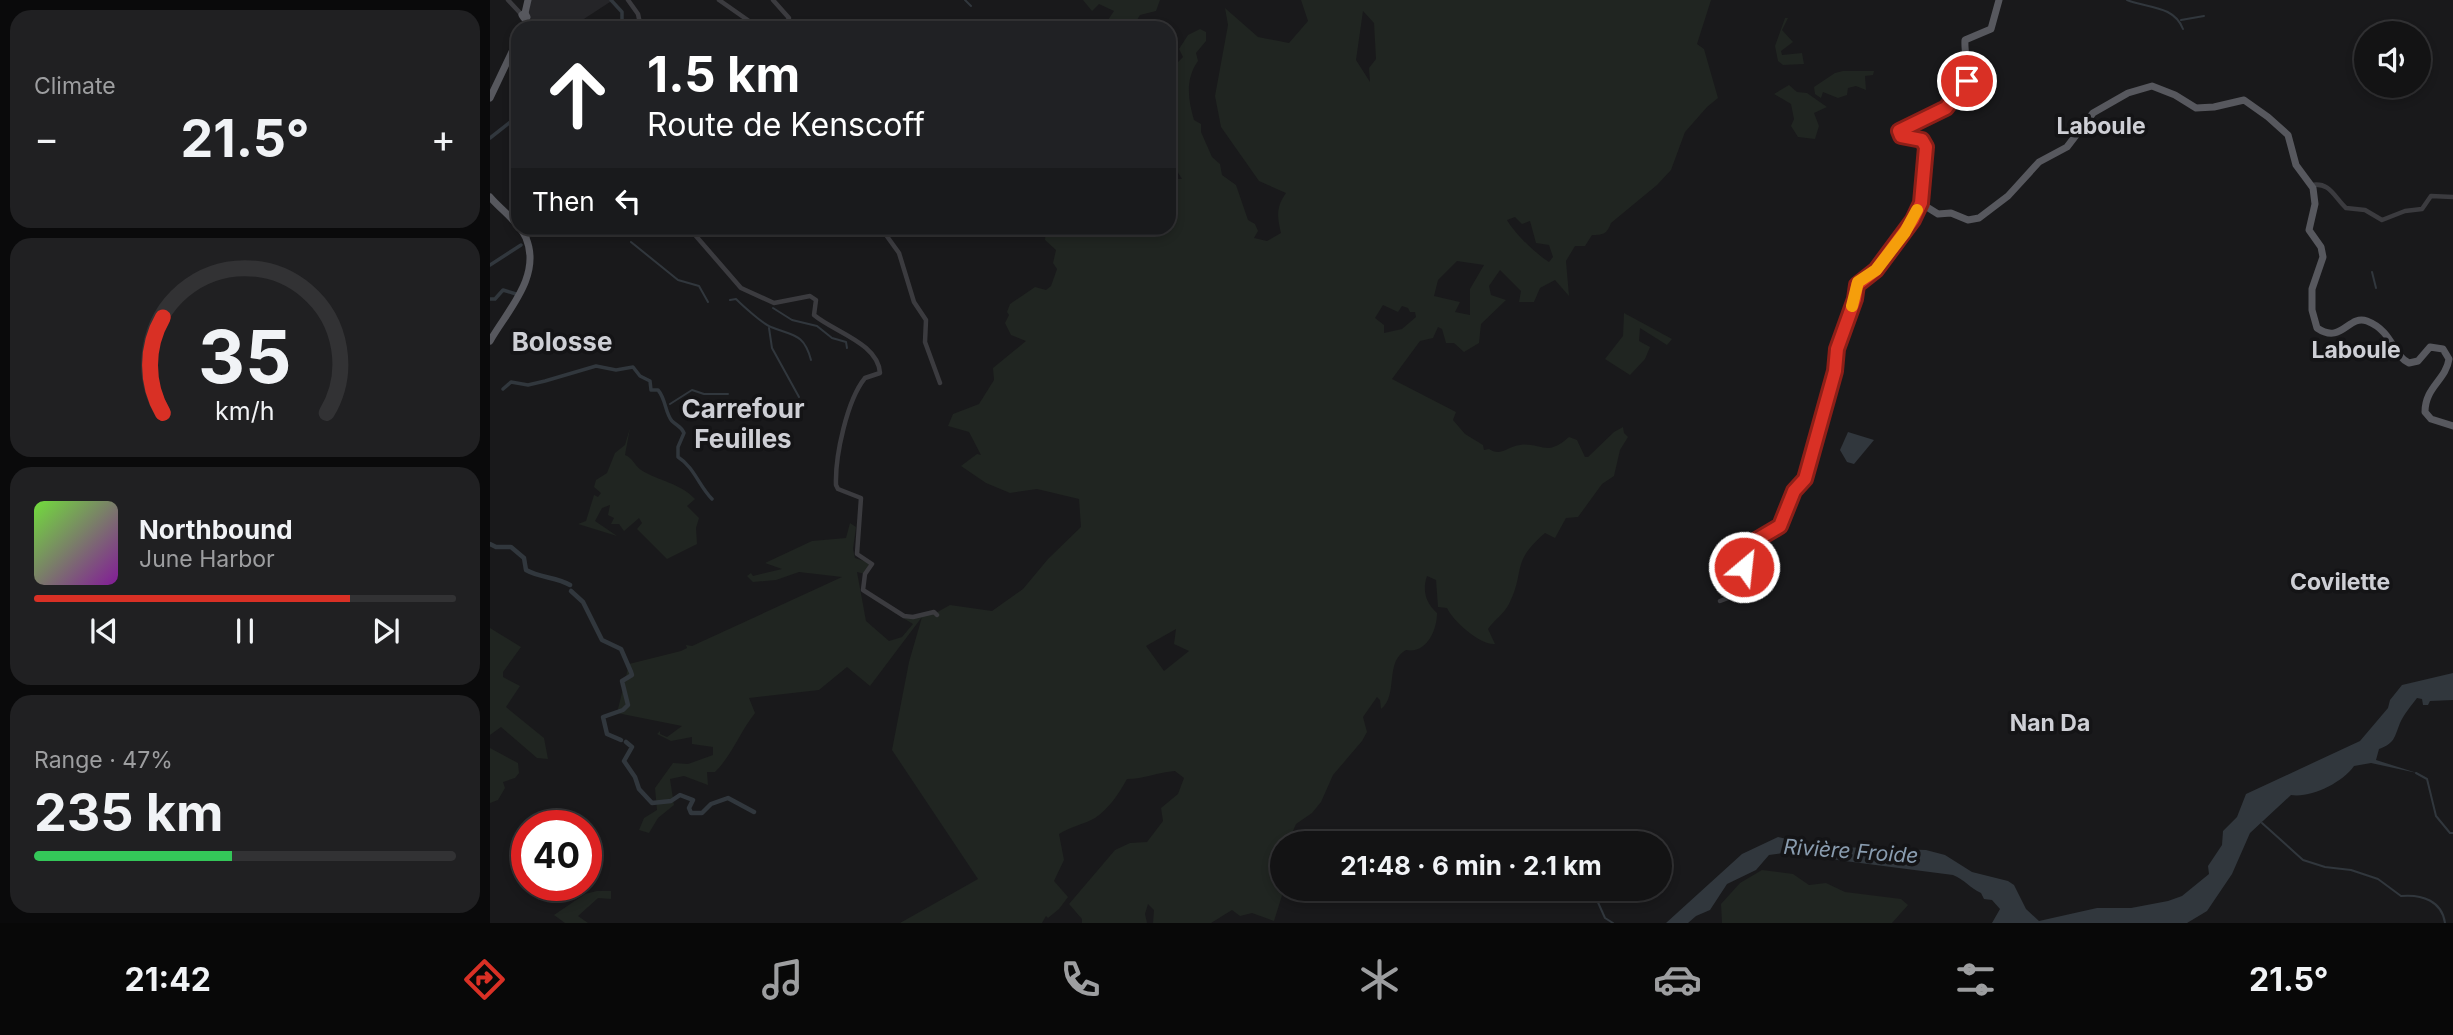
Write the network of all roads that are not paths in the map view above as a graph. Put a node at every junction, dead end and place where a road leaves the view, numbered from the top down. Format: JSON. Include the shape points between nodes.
{"nodes":[{"id":1,"x":508,"y":0,"type":"edge"},
{"id":2,"x":528,"y":0,"type":"edge"},
{"id":3,"x":628,"y":0,"type":"edge"},
{"id":4,"x":719,"y":0,"type":"edge"},
{"id":5,"x":773,"y":0,"type":"edge"},
{"id":6,"x":1999,"y":0,"type":"edge"},
{"id":7,"x":524,"y":16,"type":"junction"},
{"id":8,"x":523,"y":21,"type":"edge"},
{"id":9,"x":529,"y":21,"type":"edge"},
{"id":10,"x":640,"y":21,"type":"edge"},
{"id":11,"x":749,"y":21,"type":"edge"},
{"id":12,"x":788,"y":21,"type":"edge"},
{"id":13,"x":511,"y":54,"type":"edge"},
{"id":14,"x":490,"y":98,"type":"edge"},
{"id":15,"x":2312,"y":185,"type":"junction"},
{"id":16,"x":490,"y":197,"type":"edge"},
{"id":17,"x":2453,"y":197,"type":"edge"},
{"id":18,"x":1921,"y":203,"type":"junction"},
{"id":19,"x":511,"y":221,"type":"edge"},
{"id":20,"x":523,"y":235,"type":"edge"},
{"id":21,"x":528,"y":235,"type":"edge"},
{"id":22,"x":695,"y":235,"type":"edge"},
{"id":23,"x":886,"y":235,"type":"edge"},
{"id":24,"x":526,"y":238,"type":"junction"},
{"id":25,"x":490,"y":341,"type":"edge"},
{"id":26,"x":940,"y":383,"type":"dead end"},
{"id":27,"x":2453,"y":426,"type":"edge"},
{"id":28,"x":1720,"y":601,"type":"dead end"},
{"id":29,"x":936,"y":613,"type":"dead end"}],
"edges":[{"from":1,"to":7,"type":"street"},
{"from":2,"to":7,"type":"main road"},
{"from":3,"to":10,"type":"street"},
{"from":4,"to":11,"type":"street"},
{"from":5,"to":12,"type":"street"},
{"from":6,"to":18,"type":"main road","via":[[1991,29],[1965,40],[1967,81],[1954,100],[1940,112],[1899,131],[1901,136],[1922,140],[1926,147]]},
{"from":7,"to":8,"type":"main road"},
{"from":7,"to":9,"type":"street"},
{"from":13,"to":14,"type":"main road"},
{"from":15,"to":17,"type":"street","via":[[2328,187],[2346,208],[2365,209],[2382,220],[2422,209],[2431,196]]},
{"from":15,"to":18,"type":"main road","via":[[2296,165],[2288,135],[2249,101],[2196,108],[2149,86],[2093,113],[2067,147],[2039,162],[2008,196],[1979,218],[1938,214]]},
{"from":15,"to":27,"type":"main road","via":[[2315,204],[2309,230],[2323,257],[2311,294],[2317,328],[2336,334],[2356,321],[2369,322],[2388,336],[2409,363],[2430,347],[2443,349],[2448,367],[2428,395],[2426,412],[2431,419]]},
{"from":16,"to":19,"type":"main road"},
{"from":18,"to":28,"type":"street","via":[[1876,270],[1856,286],[1805,479],[1794,491],[1780,526],[1758,539],[1745,565],[1744,592]]},
{"from":20,"to":24,"type":"main road"},
{"from":21,"to":24,"type":"street"},
{"from":22,"to":29,"type":"street","via":[[741,288],[774,303],[810,296],[816,300],[814,315],[873,354],[880,373],[862,381],[846,421],[836,485],[861,498],[857,554],[872,564],[863,590],[904,616]]},
{"from":23,"to":26,"type":"street","via":[[899,253],[914,302],[926,320],[925,342]]},
{"from":24,"to":25,"type":"main road","via":[[526,282]]}]}
